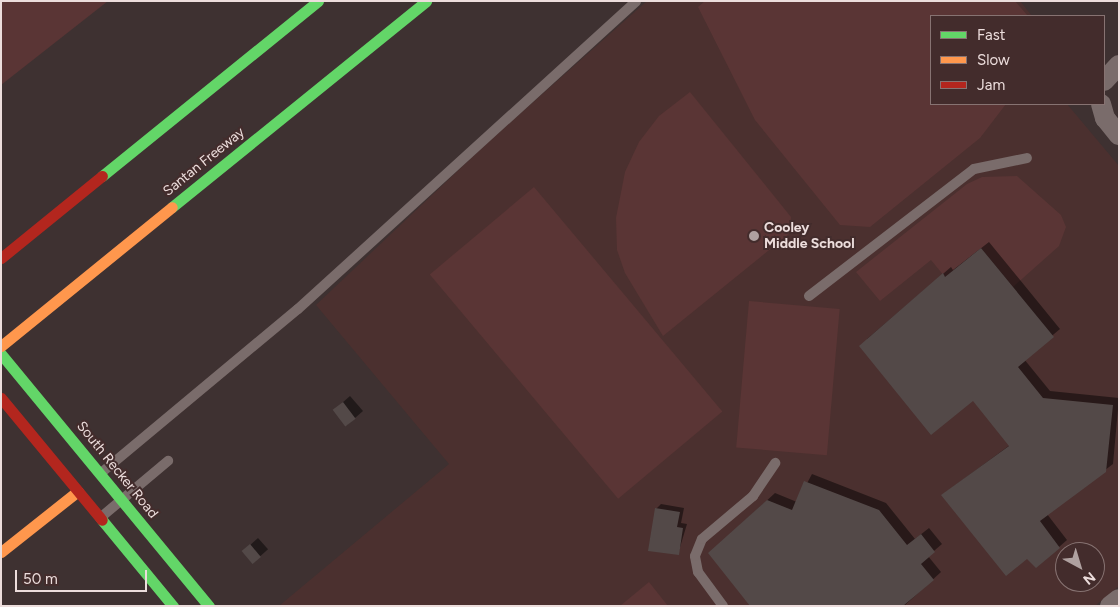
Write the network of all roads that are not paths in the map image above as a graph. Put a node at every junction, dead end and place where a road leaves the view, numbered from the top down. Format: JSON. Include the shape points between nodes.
{"nodes":[{"id":1,"x":318,"y":1,"type":"edge"},
{"id":2,"x":426,"y":1,"type":"edge"},
{"id":3,"x":636,"y":1,"type":"edge"},
{"id":4,"x":1119,"y":65,"type":"edge"},
{"id":5,"x":1105,"y":80,"type":"edge"},
{"id":6,"x":1101,"y":105,"type":"edge"},
{"id":7,"x":1119,"y":135,"type":"edge"},
{"id":8,"x":1027,"y":158,"type":"dead end"},
{"id":9,"x":1,"y":258,"type":"edge"},
{"id":10,"x":809,"y":296,"type":"dead end"},
{"id":11,"x":1,"y":346,"type":"edge"},
{"id":12,"x":1,"y":354,"type":"edge"},
{"id":13,"x":1,"y":398,"type":"edge"},
{"id":14,"x":168,"y":461,"type":"dead end"},
{"id":15,"x":775,"y":463,"type":"dead end"},
{"id":16,"x":100,"y":474,"type":"junction"},
{"id":17,"x":78,"y":492,"type":"junction"},
{"id":18,"x":122,"y":500,"type":"junction"},
{"id":19,"x":100,"y":518,"type":"junction"},
{"id":20,"x":1,"y":552,"type":"edge"},
{"id":21,"x":1119,"y":599,"type":"edge"},
{"id":22,"x":173,"y":606,"type":"edge"},
{"id":23,"x":209,"y":606,"type":"edge"},
{"id":24,"x":722,"y":606,"type":"edge"},
{"id":25,"x":1110,"y":606,"type":"edge"}],
"edges":[{"from":1,"to":9,"type":"main road"},
{"from":2,"to":11,"type":"main road","name":"Santan Freeway"},
{"from":3,"to":16,"type":"lane","via":[[298,309]]},
{"from":4,"to":5,"type":"street"},
{"from":6,"to":7,"type":"street","via":[[1105,118]]},
{"from":8,"to":10,"type":"lane","via":[[974,169]]},
{"from":12,"to":16,"type":"main road","name":"South Recker Road"},
{"from":13,"to":17,"type":"main road"},
{"from":14,"to":18,"type":"lane"},
{"from":15,"to":24,"type":"lane","via":[[753,496],[702,539],[695,556],[698,572]]},
{"from":16,"to":18,"type":"main road","name":"South Recker Road"},
{"from":17,"to":19,"type":"main road"},
{"from":17,"to":20,"type":"main road"},
{"from":18,"to":19,"type":"lane"},
{"from":18,"to":23,"type":"main road","name":"South Recker Road"},
{"from":19,"to":22,"type":"main road"},
{"from":21,"to":25,"type":"street"}]}
